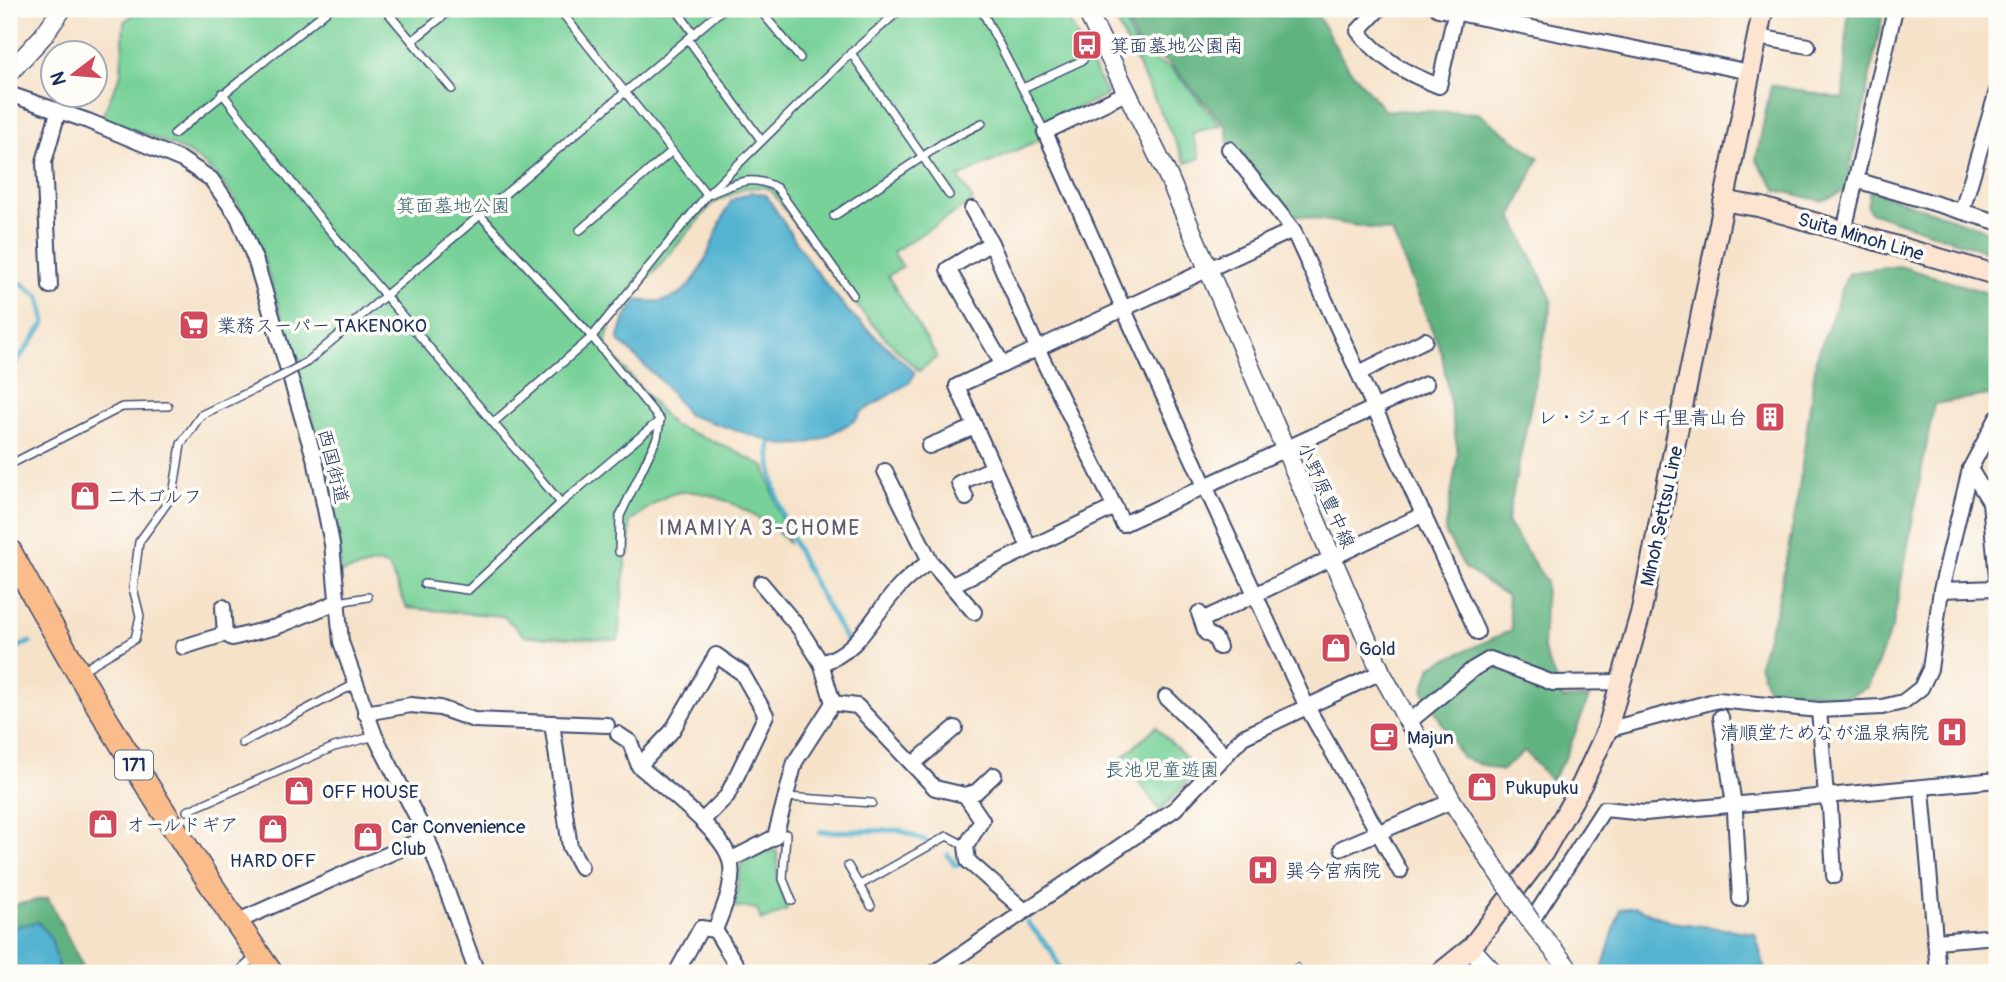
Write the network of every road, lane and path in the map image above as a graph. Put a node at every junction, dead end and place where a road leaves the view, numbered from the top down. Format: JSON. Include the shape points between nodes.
{"nodes":[{"id":1,"x":62,"y":9,"type":"edge"},
{"id":2,"x":329,"y":9,"type":"edge"},
{"id":3,"x":385,"y":9,"type":"edge"},
{"id":4,"x":452,"y":9,"type":"edge"},
{"id":5,"x":559,"y":9,"type":"edge"},
{"id":6,"x":574,"y":9,"type":"edge"},
{"id":7,"x":676,"y":9,"type":"edge"},
{"id":8,"x":723,"y":9,"type":"edge"},
{"id":9,"x":759,"y":9,"type":"edge"},
{"id":10,"x":901,"y":9,"type":"edge"},
{"id":11,"x":981,"y":9,"type":"edge"},
{"id":12,"x":1086,"y":9,"type":"edge"},
{"id":13,"x":1438,"y":9,"type":"edge"},
{"id":14,"x":1763,"y":9,"type":"edge"},
{"id":15,"x":1895,"y":9,"type":"edge"},
{"id":16,"x":1370,"y":11,"type":"edge"},
{"id":17,"x":1472,"y":13,"type":"edge"},
{"id":18,"x":1455,"y":14,"type":"junction"},
{"id":19,"x":566,"y":17,"type":"junction"},
{"id":20,"x":691,"y":37,"type":"junction"},
{"id":21,"x":1758,"y":37,"type":"junction"},
{"id":22,"x":412,"y":41,"type":"junction"},
{"id":23,"x":1808,"y":46,"type":"dead end"},
{"id":24,"x":851,"y":53,"type":"junction"},
{"id":25,"x":800,"y":58,"type":"dead end"},
{"id":26,"x":1083,"y":60,"type":"dead end"},
{"id":27,"x":1750,"y":72,"type":"junction"},
{"id":28,"x":9,"y":73,"type":"edge"},
{"id":29,"x":1023,"y":88,"type":"junction"},
{"id":30,"x":452,"y":89,"type":"dead end"},
{"id":31,"x":1997,"y":91,"type":"edge"},
{"id":32,"x":1128,"y":92,"type":"junction"},
{"id":33,"x":222,"y":93,"type":"junction"},
{"id":34,"x":9,"y":94,"type":"edge"},
{"id":35,"x":626,"y":94,"type":"junction"},
{"id":36,"x":58,"y":112,"type":"junction"},
{"id":37,"x":982,"y":123,"type":"dead end"},
{"id":38,"x":1045,"y":132,"type":"junction"},
{"id":39,"x":174,"y":134,"type":"dead end"},
{"id":40,"x":761,"y":141,"type":"junction"},
{"id":41,"x":1229,"y":149,"type":"dead end"},
{"id":42,"x":671,"y":151,"type":"junction"},
{"id":43,"x":922,"y":156,"type":"junction"},
{"id":44,"x":1856,"y":180,"type":"junction"},
{"id":45,"x":707,"y":195,"type":"junction"},
{"id":46,"x":949,"y":195,"type":"dead end"},
{"id":47,"x":1724,"y":201,"type":"junction"},
{"id":48,"x":972,"y":209,"type":"dead end"},
{"id":49,"x":1962,"y":211,"type":"junction"},
{"id":50,"x":481,"y":216,"type":"junction"},
{"id":51,"x":834,"y":216,"type":"dead end"},
{"id":52,"x":1997,"y":222,"type":"edge"},
{"id":53,"x":580,"y":230,"type":"dead end"},
{"id":54,"x":1293,"y":230,"type":"junction"},
{"id":55,"x":1844,"y":231,"type":"junction"},
{"id":56,"x":991,"y":243,"type":"junction"},
{"id":57,"x":1209,"y":271,"type":"junction"},
{"id":58,"x":1997,"y":275,"type":"edge"},
{"id":59,"x":50,"y":286,"type":"dead end"},
{"id":60,"x":386,"y":295,"type":"junction"},
{"id":61,"x":853,"y":295,"type":"dead end"},
{"id":62,"x":1124,"y":310,"type":"junction"},
{"id":63,"x":592,"y":337,"type":"junction"},
{"id":64,"x":1425,"y":340,"type":"dead end"},
{"id":65,"x":1038,"y":350,"type":"junction"},
{"id":66,"x":1003,"y":365,"type":"junction"},
{"id":67,"x":1359,"y":373,"type":"junction"},
{"id":68,"x":1426,"y":384,"type":"dead end"},
{"id":69,"x":168,"y":406,"type":"dead end"},
{"id":70,"x":1375,"y":407,"type":"junction"},
{"id":71,"x":1997,"y":418,"type":"edge"},
{"id":72,"x":660,"y":420,"type":"junction"},
{"id":73,"x":494,"y":422,"type":"junction"},
{"id":74,"x":975,"y":427,"type":"junction"},
{"id":75,"x":929,"y":446,"type":"dead end"},
{"id":76,"x":1283,"y":448,"type":"junction"},
{"id":77,"x":9,"y":465,"type":"edge"},
{"id":78,"x":993,"y":468,"type":"junction"},
{"id":79,"x":1970,"y":469,"type":"junction"},
{"id":80,"x":885,"y":471,"type":"dead end"},
{"id":81,"x":1206,"y":485,"type":"junction"},
{"id":82,"x":966,"y":498,"type":"dead end"},
{"id":83,"x":1994,"y":500,"type":"edge"},
{"id":84,"x":561,"y":503,"type":"junction"},
{"id":85,"x":1115,"y":507,"type":"junction"},
{"id":86,"x":1424,"y":514,"type":"junction"},
{"id":87,"x":1029,"y":547,"type":"junction"},
{"id":88,"x":619,"y":552,"type":"dead end"},
{"id":89,"x":1332,"y":560,"type":"junction"},
{"id":90,"x":930,"y":561,"type":"junction"},
{"id":91,"x":12,"y":565,"type":"edge"},
{"id":92,"x":1997,"y":578,"type":"edge"},
{"id":93,"x":761,"y":583,"type":"dead end"},
{"id":94,"x":424,"y":584,"type":"dead end"},
{"id":95,"x":952,"y":585,"type":"junction"},
{"id":96,"x":1997,"y":588,"type":"edge"},
{"id":97,"x":1941,"y":590,"type":"junction"},
{"id":98,"x":1256,"y":594,"type":"junction"},
{"id":99,"x":368,"y":597,"type":"dead end"},
{"id":100,"x":337,"y":602,"type":"junction"},
{"id":101,"x":223,"y":607,"type":"dead end"},
{"id":102,"x":974,"y":612,"type":"dead end"},
{"id":103,"x":1477,"y":632,"type":"dead end"},
{"id":104,"x":225,"y":634,"type":"junction"},
{"id":105,"x":183,"y":647,"type":"dead end"},
{"id":106,"x":1219,"y":647,"type":"dead end"},
{"id":107,"x":821,"y":663,"type":"junction"},
{"id":108,"x":1381,"y":672,"type":"junction"},
{"id":109,"x":77,"y":673,"type":"junction"},
{"id":110,"x":1621,"y":682,"type":"junction"},
{"id":111,"x":355,"y":684,"type":"junction"},
{"id":112,"x":1166,"y":696,"type":"dead end"},
{"id":113,"x":834,"y":703,"type":"junction"},
{"id":114,"x":1307,"y":707,"type":"junction"},
{"id":115,"x":1819,"y":710,"type":"junction"},
{"id":116,"x":365,"y":713,"type":"junction"},
{"id":117,"x":1721,"y":717,"type":"dead end"},
{"id":118,"x":1409,"y":722,"type":"junction"},
{"id":119,"x":552,"y":723,"type":"junction"},
{"id":120,"x":955,"y":727,"type":"dead end"},
{"id":121,"x":1607,"y":730,"type":"junction"},
{"id":122,"x":374,"y":736,"type":"junction"},
{"id":123,"x":242,"y":743,"type":"dead end"},
{"id":124,"x":1224,"y":754,"type":"junction"},
{"id":125,"x":913,"y":764,"type":"junction"},
{"id":126,"x":639,"y":766,"type":"junction"},
{"id":127,"x":994,"y":775,"type":"dead end"},
{"id":128,"x":1997,"y":780,"type":"edge"},
{"id":129,"x":1922,"y":790,"type":"junction"},
{"id":130,"x":965,"y":795,"type":"junction"},
{"id":131,"x":1826,"y":796,"type":"junction"},
{"id":132,"x":786,"y":797,"type":"junction"},
{"id":133,"x":1452,"y":801,"type":"junction"},
{"id":134,"x":873,"y":803,"type":"dead end"},
{"id":135,"x":1732,"y":805,"type":"junction"},
{"id":136,"x":187,"y":811,"type":"dead end"},
{"id":137,"x":703,"y":820,"type":"junction"},
{"id":138,"x":1380,"y":835,"type":"junction"},
{"id":139,"x":427,"y":837,"type":"junction"},
{"id":140,"x":775,"y":837,"type":"junction"},
{"id":141,"x":966,"y":846,"type":"junction"},
{"id":142,"x":1342,"y":848,"type":"dead end"},
{"id":143,"x":730,"y":860,"type":"junction"},
{"id":144,"x":848,"y":866,"type":"dead end"},
{"id":145,"x":581,"y":867,"type":"dead end"},
{"id":146,"x":1400,"y":871,"type":"dead end"},
{"id":147,"x":1834,"y":876,"type":"dead end"},
{"id":148,"x":860,"y":885,"type":"junction"},
{"id":149,"x":1740,"y":899,"type":"dead end"},
{"id":150,"x":792,"y":901,"type":"dead end"},
{"id":151,"x":871,"y":906,"type":"dead end"},
{"id":152,"x":1025,"y":911,"type":"junction"},
{"id":153,"x":236,"y":922,"type":"junction"},
{"id":154,"x":1531,"y":922,"type":"junction"},
{"id":155,"x":716,"y":930,"type":"junction"},
{"id":156,"x":1997,"y":936,"type":"edge"},
{"id":157,"x":1936,"y":941,"type":"junction"},
{"id":158,"x":1471,"y":948,"type":"junction"},
{"id":159,"x":265,"y":964,"type":"edge"},
{"id":160,"x":237,"y":973,"type":"edge"},
{"id":161,"x":477,"y":973,"type":"edge"},
{"id":162,"x":676,"y":973,"type":"edge"},
{"id":163,"x":741,"y":973,"type":"edge"},
{"id":164,"x":934,"y":973,"type":"edge"},
{"id":165,"x":1440,"y":973,"type":"edge"},
{"id":166,"x":1494,"y":973,"type":"edge"},
{"id":167,"x":1572,"y":973,"type":"edge"},
{"id":168,"x":1938,"y":973,"type":"edge"}],
"edges":[{"from":1,"to":28,"type":"street"},
{"from":2,"to":33,"type":"lane"},
{"from":3,"to":22,"type":"lane"},
{"from":4,"to":22,"type":"lane"},
{"from":5,"to":19,"type":"lane"},
{"from":6,"to":19,"type":"lane"},
{"from":7,"to":20,"type":"lane"},
{"from":8,"to":20,"type":"lane"},
{"from":9,"to":25,"type":"lane"},
{"from":10,"to":24,"type":"lane"},
{"from":11,"to":29,"type":"lane"},
{"from":12,"to":32,"type":"street","name":"小野原豊中線"},
{"from":13,"to":18,"type":"street"},
{"from":14,"to":21,"type":"main road","name":"Minoh Settsu Line"},
{"from":15,"to":44,"type":"street"},
{"from":16,"to":18,"type":"street","via":[[1359,31],[1375,51],[1400,70],[1439,86]]},
{"from":17,"to":18,"type":"street"},
{"from":17,"to":27,"type":"street"},
{"from":19,"to":35,"type":"lane"},
{"from":20,"to":35,"type":"lane"},
{"from":20,"to":40,"type":"lane"},
{"from":21,"to":23,"type":"street"},
{"from":21,"to":27,"type":"main road","name":"Minoh Settsu Line"},
{"from":22,"to":30,"type":"lane"},
{"from":24,"to":40,"type":"lane"},
{"from":24,"to":43,"type":"lane"},
{"from":26,"to":29,"type":"lane"},
{"from":27,"to":47,"type":"main road","name":"Minoh Settsu Line"},
{"from":29,"to":38,"type":"lane"},
{"from":31,"to":49,"type":"street"},
{"from":32,"to":38,"type":"street"},
{"from":32,"to":57,"type":"street","name":"小野原豊中線"},
{"from":33,"to":39,"type":"lane"},
{"from":33,"to":60,"type":"lane"},
{"from":34,"to":36,"type":"street","name":"西国街道"},
{"from":35,"to":42,"type":"lane"},
{"from":35,"to":50,"type":"lane"},
{"from":36,"to":59,"type":"street","via":[[44,162]]},
{"from":36,"to":100,"type":"street","name":"西国街道","via":[[182,160],[211,179],[238,217],[256,262],[316,464],[332,544]]},
{"from":37,"to":43,"type":"lane"},
{"from":38,"to":62,"type":"street"},
{"from":40,"to":45,"type":"lane"},
{"from":41,"to":54,"type":"street"},
{"from":42,"to":45,"type":"lane"},
{"from":42,"to":53,"type":"lane"},
{"from":43,"to":46,"type":"lane"},
{"from":43,"to":51,"type":"lane"},
{"from":44,"to":49,"type":"street"},
{"from":44,"to":55,"type":"street"},
{"from":45,"to":61,"type":"lane","via":[[744,180],[760,179],[777,188]]},
{"from":45,"to":63,"type":"lane"},
{"from":47,"to":55,"type":"main road","name":"Suita Minoh Line"},
{"from":47,"to":110,"type":"main road","name":"Minoh Settsu Line","via":[[1643,600]]},
{"from":48,"to":56,"type":"street"},
{"from":49,"to":52,"type":"street"},
{"from":50,"to":60,"type":"lane"},
{"from":50,"to":63,"type":"lane"},
{"from":54,"to":57,"type":"street"},
{"from":54,"to":67,"type":"street"},
{"from":55,"to":58,"type":"main road","name":"Suita Minoh Line"},
{"from":56,"to":65,"type":"street"},
{"from":56,"to":66,"type":"street","via":[[948,269]]},
{"from":57,"to":62,"type":"street"},
{"from":57,"to":76,"type":"street","name":"小野原豊中線"},
{"from":60,"to":73,"type":"lane"},
{"from":60,"to":109,"type":"lane","bridge":true,"via":[[307,362],[201,415],[181,444],[173,495],[139,542],[133,589],[140,616],[135,639]]},
{"from":62,"to":65,"type":"street"},
{"from":62,"to":81,"type":"street"},
{"from":63,"to":72,"type":"lane"},
{"from":63,"to":73,"type":"lane"},
{"from":64,"to":67,"type":"street"},
{"from":65,"to":66,"type":"street"},
{"from":65,"to":85,"type":"street"},
{"from":66,"to":74,"type":"street","via":[[957,386]]},
{"from":67,"to":70,"type":"street"},
{"from":68,"to":70,"type":"street"},
{"from":69,"to":77,"type":"lane","via":[[122,407]]},
{"from":70,"to":76,"type":"street"},
{"from":70,"to":86,"type":"street"},
{"from":71,"to":79,"type":"street"},
{"from":72,"to":84,"type":"lane"},
{"from":72,"to":88,"type":"lane","via":[[657,438],[620,516]]},
{"from":73,"to":84,"type":"lane"},
{"from":74,"to":75,"type":"street"},
{"from":74,"to":78,"type":"street"},
{"from":76,"to":81,"type":"street"},
{"from":76,"to":89,"type":"street","name":"小野原豊中線"},
{"from":78,"to":82,"type":"street","via":[[959,483]]},
{"from":78,"to":87,"type":"street"},
{"from":79,"to":83,"type":"street"},
{"from":79,"to":97,"type":"street"},
{"from":80,"to":90,"type":"street"},
{"from":81,"to":85,"type":"street","via":[[1123,524]]},
{"from":81,"to":98,"type":"street"},
{"from":83,"to":92,"type":"street"},
{"from":84,"to":94,"type":"lane","via":[[468,590]]},
{"from":85,"to":87,"type":"street"},
{"from":86,"to":89,"type":"street"},
{"from":86,"to":103,"type":"street"},
{"from":87,"to":95,"type":"street"},
{"from":89,"to":98,"type":"street"},
{"from":89,"to":108,"type":"street","name":"小野原豊中線"},
{"from":90,"to":95,"type":"street"},
{"from":90,"to":107,"type":"street","via":[[900,586],[854,646]]},
{"from":91,"to":109,"type":"highway","number":"171"},
{"from":93,"to":107,"type":"street"},
{"from":95,"to":102,"type":"street"},
{"from":96,"to":97,"type":"street"},
{"from":97,"to":115,"type":"street","via":[[1930,669],[1921,688],[1903,702]]},
{"from":98,"to":106,"type":"street","via":[[1200,616],[1206,633]]},
{"from":98,"to":114,"type":"street"},
{"from":99,"to":100,"type":"lane"},
{"from":100,"to":104,"type":"street","via":[[276,627],[232,638]]},
{"from":100,"to":111,"type":"street","name":"西国街道","via":[[341,642]]},
{"from":101,"to":104,"type":"street"},
{"from":104,"to":105,"type":"street"},
{"from":107,"to":113,"type":"street"},
{"from":108,"to":114,"type":"street"},
{"from":108,"to":118,"type":"street","name":"小野原豊中線"},
{"from":109,"to":153,"type":"highway","number":"171"},
{"from":110,"to":118,"type":"street","via":[[1553,683],[1490,659]]},
{"from":110,"to":121,"type":"main road","name":"Minoh Settsu Line"},
{"from":111,"to":116,"type":"street","name":"西国街道"},
{"from":111,"to":123,"type":"lane"},
{"from":112,"to":124,"type":"street"},
{"from":113,"to":125,"type":"street","via":[[857,706]]},
{"from":113,"to":132,"type":"street","via":[[795,762]]},
{"from":114,"to":124,"type":"street","via":[[1243,737]]},
{"from":114,"to":138,"type":"street"},
{"from":115,"to":121,"type":"street","via":[[1718,700]]},
{"from":115,"to":131,"type":"street"},
{"from":116,"to":119,"type":"street","via":[[411,705],[440,708],[474,720]]},
{"from":116,"to":122,"type":"street","name":"西国街道"},
{"from":117,"to":135,"type":"street"},
{"from":118,"to":133,"type":"street","name":"小野原豊中線"},
{"from":119,"to":126,"type":"street","via":[[612,729],[630,742]]},
{"from":119,"to":145,"type":"street","via":[[570,847]]},
{"from":120,"to":125,"type":"street"},
{"from":121,"to":158,"type":"main road","name":"Minoh Settsu Line","via":[[1543,853]]},
{"from":122,"to":136,"type":"lane","via":[[334,747]]},
{"from":122,"to":139,"type":"street","name":"西国街道"},
{"from":124,"to":152,"type":"street","via":[[1175,808]]},
{"from":125,"to":130,"type":"street","via":[[935,788]]},
{"from":126,"to":137,"type":"street"},
{"from":126,"to":137,"type":"street","via":[[672,731],[716,655],[743,673],[766,715],[727,796]]},
{"from":127,"to":130,"type":"street","via":[[976,792]]},
{"from":128,"to":129,"type":"street"},
{"from":129,"to":131,"type":"street"},
{"from":129,"to":157,"type":"street"},
{"from":130,"to":141,"type":"street","via":[[982,820]]},
{"from":131,"to":135,"type":"street"},
{"from":131,"to":147,"type":"street"},
{"from":132,"to":134,"type":"lane"},
{"from":132,"to":140,"type":"street"},
{"from":133,"to":138,"type":"street"},
{"from":133,"to":154,"type":"street","name":"小野原豊中線","bridge":true},
{"from":135,"to":149,"type":"street"},
{"from":135,"to":154,"type":"street","via":[[1645,813],[1604,809]]},
{"from":137,"to":143,"type":"street"},
{"from":138,"to":142,"type":"street"},
{"from":138,"to":146,"type":"street"},
{"from":139,"to":153,"type":"street"},
{"from":139,"to":161,"type":"street","name":"西国街道"},
{"from":140,"to":143,"type":"street"},
{"from":140,"to":150,"type":"lane","via":[[786,834],[783,879]]},
{"from":141,"to":148,"type":"lane","via":[[947,836]]},
{"from":141,"to":152,"type":"street","via":[[968,861]]},
{"from":143,"to":155,"type":"street","via":[[729,894]]},
{"from":144,"to":148,"type":"lane"},
{"from":148,"to":151,"type":"lane"},
{"from":152,"to":164,"type":"street"},
{"from":153,"to":159,"type":"highway","number":"171"},
{"from":154,"to":167,"type":"street","name":"小野原豊中線"},
{"from":155,"to":162,"type":"street","via":[[701,928]]},
{"from":155,"to":163,"type":"street"},
{"from":156,"to":157,"type":"street"},
{"from":157,"to":168,"type":"street"},
{"from":158,"to":165,"type":"main road","name":"Minoh Settsu Line"},
{"from":158,"to":166,"type":"street"},
{"from":159,"to":160,"type":"lane"}]}
